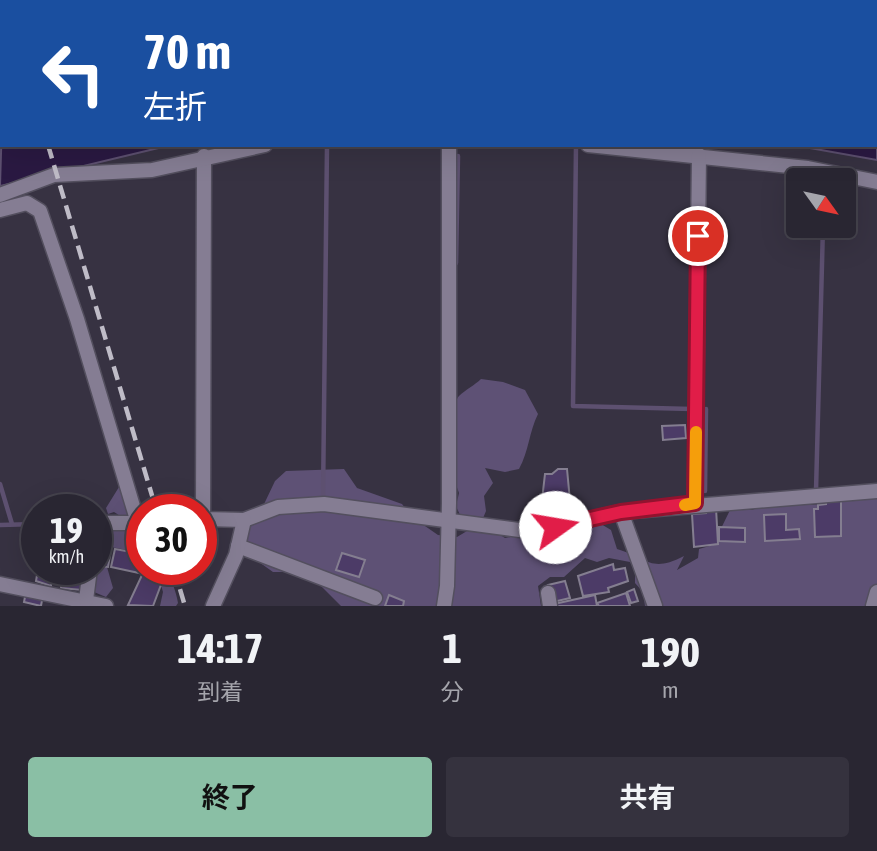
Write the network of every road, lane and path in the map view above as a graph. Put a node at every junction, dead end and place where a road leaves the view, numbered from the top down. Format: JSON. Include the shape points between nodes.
{"nodes":[{"id":1,"x":254,"y":147,"type":"edge"},
{"id":2,"x":449,"y":147,"type":"edge"},
{"id":3,"x":610,"y":147,"type":"edge"},
{"id":4,"x":699,"y":155,"type":"junction"},
{"id":5,"x":204,"y":156,"type":"junction"},
{"id":6,"x":877,"y":182,"type":"edge"},
{"id":7,"x":0,"y":195,"type":"edge"},
{"id":8,"x":0,"y":210,"type":"edge"},
{"id":9,"x":877,"y":491,"type":"edge"},
{"id":10,"x":695,"y":503,"type":"junction"},
{"id":11,"x":621,"y":512,"type":"junction"},
{"id":12,"x":244,"y":520,"type":"junction"},
{"id":13,"x":112,"y":523,"type":"edge"},
{"id":14,"x":448,"y":523,"type":"junction"},
{"id":15,"x":238,"y":546,"type":"junction"},
{"id":16,"x":0,"y":584,"type":"edge"},
{"id":17,"x":88,"y":585,"type":"edge"},
{"id":18,"x":877,"y":592,"type":"edge"},
{"id":19,"x":376,"y":598,"type":"dead end"},
{"id":20,"x":86,"y":600,"type":"junction"},
{"id":21,"x":106,"y":606,"type":"edge"},
{"id":22,"x":213,"y":606,"type":"edge"},
{"id":23,"x":444,"y":606,"type":"edge"},
{"id":24,"x":655,"y":606,"type":"edge"},
{"id":25,"x":873,"y":606,"type":"edge"}],
"edges":[{"from":1,"to":5,"type":"street"},
{"from":2,"to":14,"type":"street"},
{"from":3,"to":4,"type":"street"},
{"from":4,"to":6,"type":"street"},
{"from":4,"to":10,"type":"street"},
{"from":5,"to":7,"type":"street","via":[[152,170],[54,175]]},
{"from":5,"to":12,"type":"street","via":[[203,513],[205,519]]},
{"from":8,"to":13,"type":"street","via":[[27,203],[40,211],[138,523]]},
{"from":9,"to":10,"type":"street"},
{"from":10,"to":11,"type":"street"},
{"from":11,"to":14,"type":"street","via":[[534,532]]},
{"from":11,"to":24,"type":"street"},
{"from":12,"to":14,"type":"street","via":[[278,507],[324,504]]},
{"from":12,"to":15,"type":"street"},
{"from":14,"to":23,"type":"street"},
{"from":15,"to":19,"type":"street"},
{"from":15,"to":22,"type":"street"},
{"from":16,"to":20,"type":"street"},
{"from":17,"to":20,"type":"street"},
{"from":18,"to":25,"type":"street"},
{"from":20,"to":21,"type":"street"}]}
